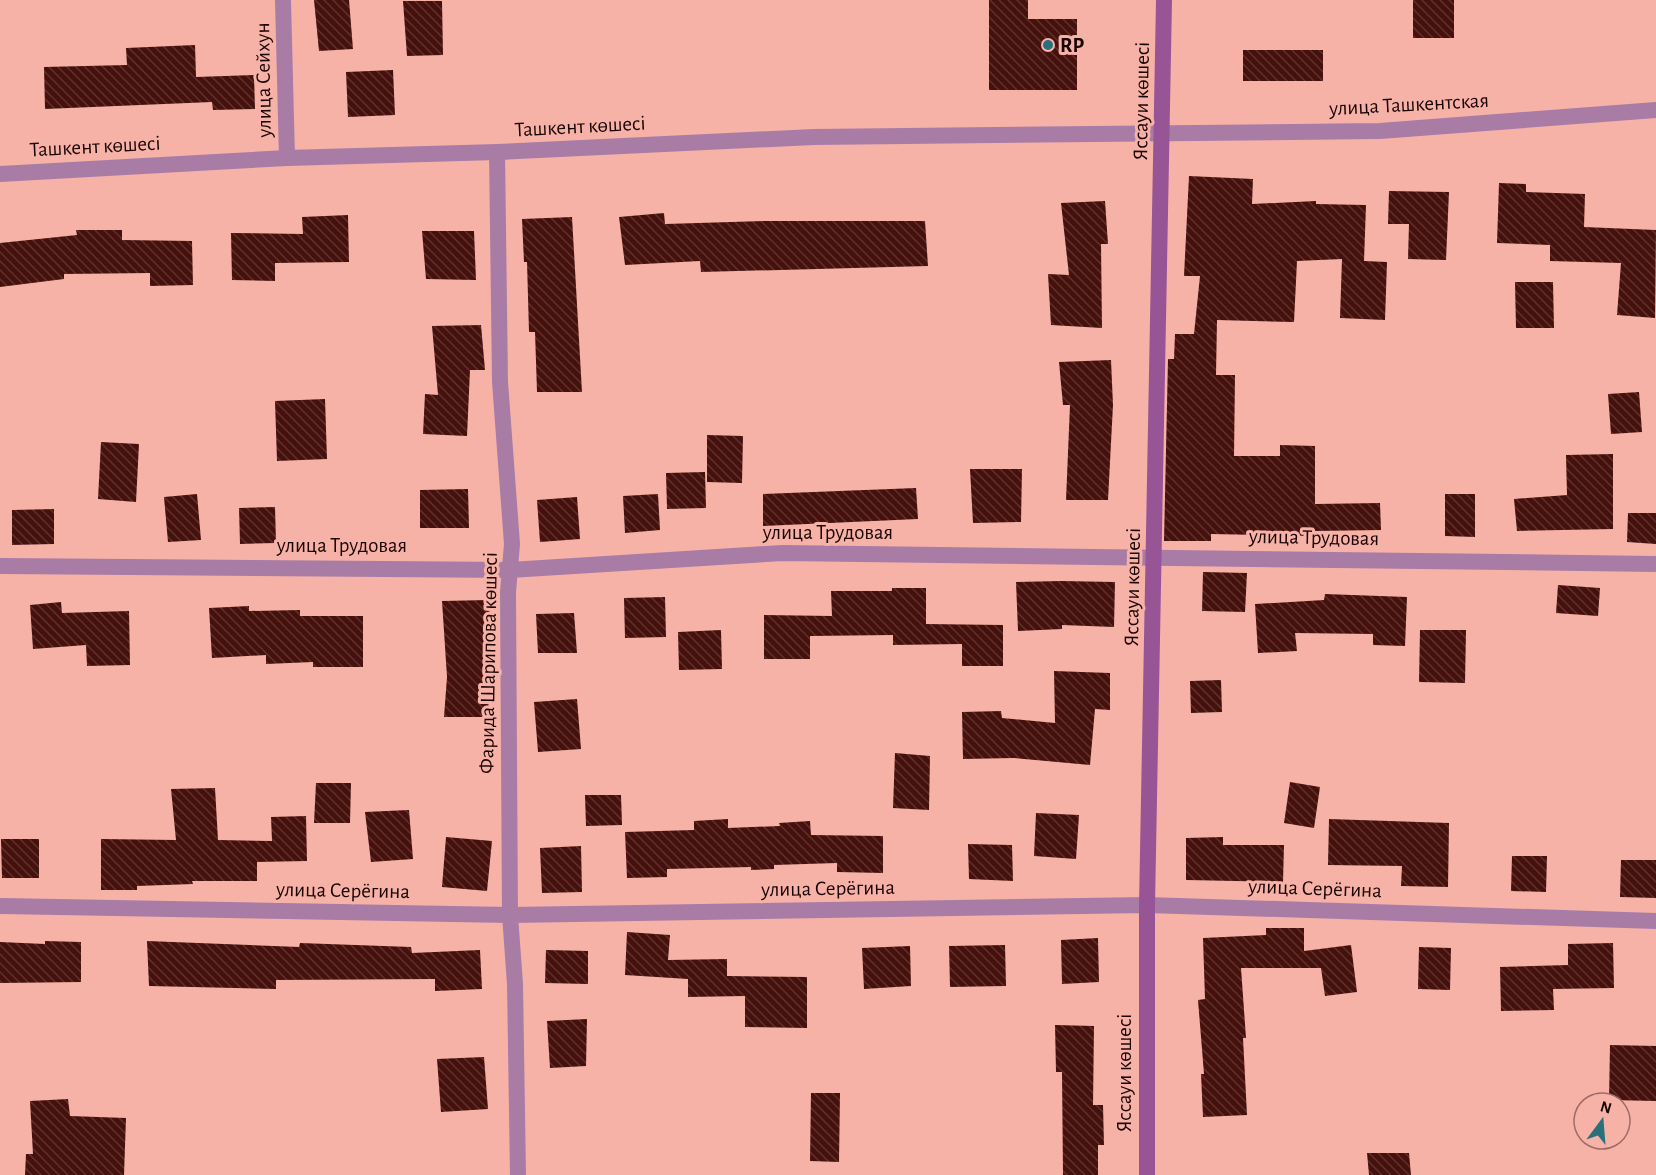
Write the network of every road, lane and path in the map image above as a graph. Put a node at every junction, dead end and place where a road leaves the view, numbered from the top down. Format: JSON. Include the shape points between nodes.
{"nodes":[{"id":1,"x":283,"y":0,"type":"edge"},
{"id":2,"x":1164,"y":0,"type":"edge"},
{"id":3,"x":1656,"y":110,"type":"edge"},
{"id":4,"x":1163,"y":132,"type":"junction"},
{"id":5,"x":497,"y":152,"type":"junction"},
{"id":6,"x":287,"y":158,"type":"junction"},
{"id":7,"x":0,"y":174,"type":"edge"},
{"id":8,"x":1155,"y":557,"type":"junction"},
{"id":9,"x":1656,"y":564,"type":"edge"},
{"id":10,"x":0,"y":566,"type":"edge"},
{"id":11,"x":510,"y":570,"type":"junction"},
{"id":12,"x":1147,"y":905,"type":"junction"},
{"id":13,"x":0,"y":906,"type":"edge"},
{"id":14,"x":510,"y":915,"type":"junction"},
{"id":15,"x":1656,"y":921,"type":"edge"},
{"id":16,"x":518,"y":1175,"type":"edge"},
{"id":17,"x":1147,"y":1175,"type":"edge"}],
"edges":[{"from":1,"to":6,"type":"street","name":"улица Сейхун"},
{"from":2,"to":4,"type":"main road","name":"Яссауи көшесі"},
{"from":3,"to":4,"type":"street","name":"улица Ташкентская","via":[[1380,131]]},
{"from":4,"to":5,"type":"street","name":"Ташкент көшесі","via":[[814,137]]},
{"from":4,"to":8,"type":"main road","name":"Яссауи көшесі"},
{"from":5,"to":6,"type":"street","name":"Ташкент көшесі"},
{"from":5,"to":11,"type":"street","name":"Фарида Шарипова көшесі","via":[[501,382],[512,544]]},
{"from":6,"to":7,"type":"street","name":"Ташкент көшесі"},
{"from":8,"to":9,"type":"street","name":"улица Трудовая"},
{"from":8,"to":11,"type":"street","name":"улица Трудовая","via":[[782,553]]},
{"from":8,"to":12,"type":"main road","name":"Яссауи көшесі"},
{"from":10,"to":11,"type":"street","name":"улица Трудовая"},
{"from":11,"to":14,"type":"street","name":"Фарида Шарипова көшесі"},
{"from":12,"to":14,"type":"street","name":"улица Серёгина"},
{"from":12,"to":15,"type":"street","name":"улица Серёгина"},
{"from":12,"to":17,"type":"main road","name":"Яссауи көшесі"},
{"from":13,"to":14,"type":"street","name":"улица Серёгина"},
{"from":14,"to":16,"type":"street","name":"Фарида Шарипова көшесі"}]}
